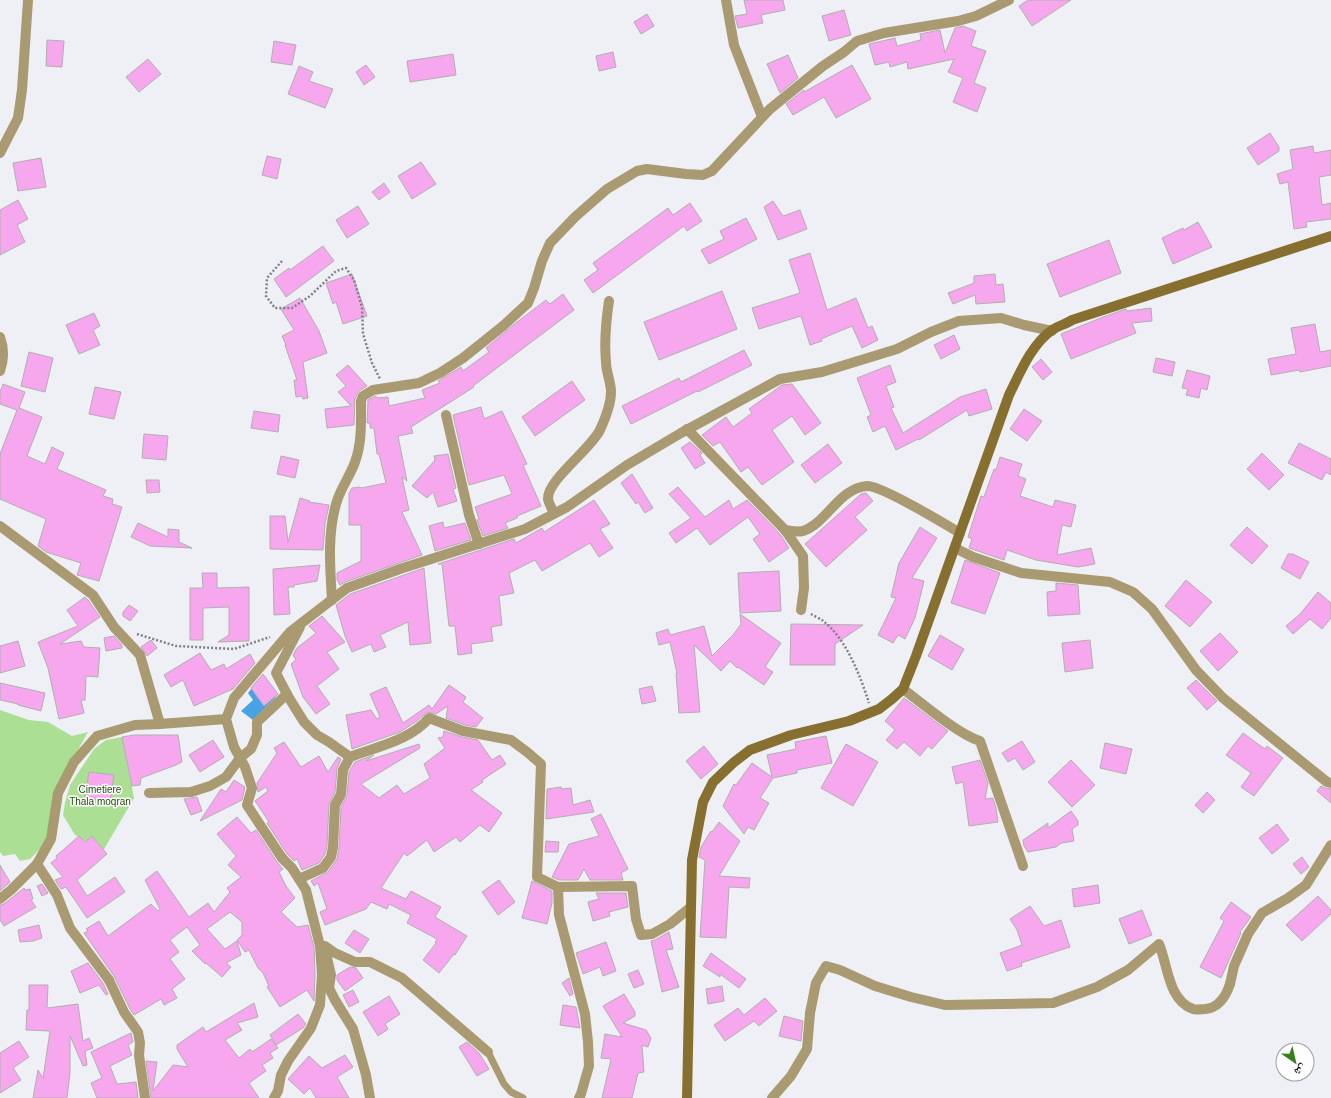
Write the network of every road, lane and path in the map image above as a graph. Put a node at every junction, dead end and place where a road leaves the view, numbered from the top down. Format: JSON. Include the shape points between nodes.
{"nodes":[{"id":1,"x":28,"y":0,"type":"edge"},
{"id":2,"x":726,"y":0,"type":"edge"},
{"id":3,"x":1009,"y":0,"type":"edge"},
{"id":4,"x":762,"y":117,"type":"junction"},
{"id":5,"x":0,"y":153,"type":"edge"},
{"id":6,"x":1331,"y":236,"type":"edge"},
{"id":7,"x":282,"y":261,"type":"dead end"},
{"id":8,"x":608,"y":301,"type":"dead end"},
{"id":9,"x":1052,"y":331,"type":"junction"},
{"id":10,"x":0,"y":337,"type":"edge"},
{"id":11,"x":0,"y":371,"type":"edge"},
{"id":12,"x":385,"y":388,"type":"junction"},
{"id":13,"x":446,"y":415,"type":"dead end"},
{"id":14,"x":687,"y":429,"type":"junction"},
{"id":15,"x":554,"y":513,"type":"junction"},
{"id":16,"x":0,"y":526,"type":"edge"},
{"id":17,"x":784,"y":530,"type":"junction"},
{"id":18,"x":960,"y":533,"type":"junction"},
{"id":19,"x":479,"y":544,"type":"junction"},
{"id":20,"x":955,"y":548,"type":"junction"},
{"id":21,"x":332,"y":600,"type":"junction"},
{"id":22,"x":801,"y":610,"type":"joint"},
{"id":23,"x":302,"y":622,"type":"junction"},
{"id":24,"x":134,"y":634,"type":"dead end"},
{"id":25,"x":275,"y":635,"type":"dead end"},
{"id":26,"x":903,"y":689,"type":"junction"},
{"id":27,"x":288,"y":696,"type":"junction"},
{"id":28,"x":873,"y":712,"type":"junction"},
{"id":29,"x":226,"y":719,"type":"junction"},
{"id":30,"x":160,"y":724,"type":"junction"},
{"id":31,"x":350,"y":757,"type":"junction"},
{"id":32,"x":240,"y":758,"type":"junction"},
{"id":33,"x":1331,"y":783,"type":"edge"},
{"id":34,"x":149,"y":793,"type":"dead end"},
{"id":35,"x":1331,"y":845,"type":"edge"},
{"id":36,"x":37,"y":864,"type":"junction"},
{"id":37,"x":1023,"y":866,"type":"dead end"},
{"id":38,"x":299,"y":879,"type":"junction"},
{"id":39,"x":558,"y":887,"type":"junction"},
{"id":40,"x":0,"y":899,"type":"edge"},
{"id":41,"x":691,"y":907,"type":"junction"},
{"id":42,"x":322,"y":944,"type":"junction"},
{"id":43,"x":488,"y":1052,"type":"joint"},
{"id":44,"x":145,"y":1098,"type":"edge"},
{"id":45,"x":274,"y":1098,"type":"edge"},
{"id":46,"x":370,"y":1098,"type":"edge"},
{"id":47,"x":523,"y":1098,"type":"edge"},
{"id":48,"x":579,"y":1098,"type":"edge"},
{"id":49,"x":687,"y":1098,"type":"edge"},
{"id":50,"x":772,"y":1098,"type":"edge"}],
"edges":[{"from":1,"to":5,"type":"street","via":[[18,118]]},
{"from":2,"to":4,"type":"street","via":[[734,45]]},
{"from":3,"to":4,"type":"street","via":[[976,16],[958,21],[884,33],[857,41]]},
{"from":4,"to":12,"type":"street","via":[[712,171],[698,174],[647,169],[637,171],[608,189],[550,243],[528,303],[503,326],[440,373],[419,383]]},
{"from":6,"to":9,"type":"main road","via":[[1072,320]]},
{"from":7,"to":12,"type":"path","via":[[268,278],[266,296],[275,308],[292,308],[310,296],[336,271],[346,268],[354,280],[362,307],[363,334],[372,363]]},
{"from":8,"to":15,"type":"street","via":[[605,327],[606,364],[611,392],[608,410],[600,431],[549,491],[548,500]]},
{"from":9,"to":14,"type":"street","via":[[1001,318],[960,321],[898,349],[822,372],[780,380]]},
{"from":9,"to":18,"type":"main road","via":[[1029,356],[1009,395]]},
{"from":10,"to":11,"type":"street","via":[[3,346]]},
{"from":12,"to":21,"type":"street","via":[[373,390],[364,396],[360,448],[337,501],[330,552]]},
{"from":13,"to":19,"type":"street","via":[[468,515]]},
{"from":14,"to":15,"type":"street"},
{"from":14,"to":17,"type":"street"},
{"from":15,"to":19,"type":"street","via":[[525,528]]},
{"from":16,"to":30,"type":"street","via":[[93,595],[114,627],[140,655]]},
{"from":17,"to":18,"type":"street","via":[[802,531],[817,522],[854,490],[868,486],[883,490]]},
{"from":17,"to":22,"type":"street","via":[[803,556],[804,588]]},
{"from":18,"to":20,"type":"main road"},
{"from":19,"to":21,"type":"street","via":[[347,588]]},
{"from":20,"to":26,"type":"main road"},
{"from":20,"to":33,"type":"street","via":[[973,557],[1021,573],[1110,582],[1133,592],[1152,610],[1196,670],[1223,698]]},
{"from":21,"to":23,"type":"street"},
{"from":22,"to":28,"type":"path","via":[[822,620],[838,636],[854,662]]},
{"from":23,"to":27,"type":"street","via":[[276,673]]},
{"from":23,"to":29,"type":"street","via":[[290,632],[234,698]]},
{"from":24,"to":25,"type":"path","via":[[176,646],[234,649]]},
{"from":26,"to":28,"type":"main road"},
{"from":26,"to":37,"type":"street","via":[[949,723],[980,741]]},
{"from":27,"to":31,"type":"street","via":[[304,722],[317,735]]},
{"from":27,"to":32,"type":"street","via":[[257,722],[258,735],[251,749]]},
{"from":28,"to":41,"type":"main road","via":[[849,721],[791,735],[750,750],[713,782],[703,802],[692,860]]},
{"from":29,"to":30,"type":"street"},
{"from":29,"to":32,"type":"street"},
{"from":30,"to":36,"type":"street","via":[[135,725],[97,736],[74,762],[58,793],[51,839]]},
{"from":31,"to":38,"type":"street","via":[[343,770],[341,794],[335,805],[331,857],[323,868]]},
{"from":31,"to":39,"type":"street","via":[[399,740],[422,726],[429,718],[464,731],[511,740],[541,764],[537,877]]},
{"from":32,"to":34,"type":"street","via":[[226,777],[210,786],[191,792]]},
{"from":32,"to":38,"type":"street","via":[[252,788],[247,805]]},
{"from":35,"to":50,"type":"street","via":[[1306,885],[1262,913],[1248,934],[1234,966],[1226,997],[1212,1008],[1194,1009],[1179,1000],[1159,944],[1128,970],[1097,987],[1053,1003],[945,1005],[875,986],[826,966],[816,983],[807,1049],[791,1076]]},
{"from":36,"to":40,"type":"street"},
{"from":36,"to":44,"type":"street","via":[[57,895],[70,928],[109,980],[124,1012],[138,1032]]},
{"from":38,"to":42,"type":"street","via":[[306,890]]},
{"from":39,"to":41,"type":"street","via":[[632,886],[636,919],[641,935],[652,934],[670,924]]},
{"from":39,"to":48,"type":"street","via":[[559,916],[585,1014],[588,1042],[589,1066]]},
{"from":41,"to":49,"type":"main road"},
{"from":42,"to":43,"type":"street","via":[[355,962],[370,962],[402,978]]},
{"from":42,"to":45,"type":"street","via":[[320,1005],[311,1028],[295,1049],[281,1075]]},
{"from":42,"to":46,"type":"street","via":[[331,975],[329,988],[353,1029]]},
{"from":43,"to":47,"type":"lane","via":[[504,1084],[511,1092]]}]}
